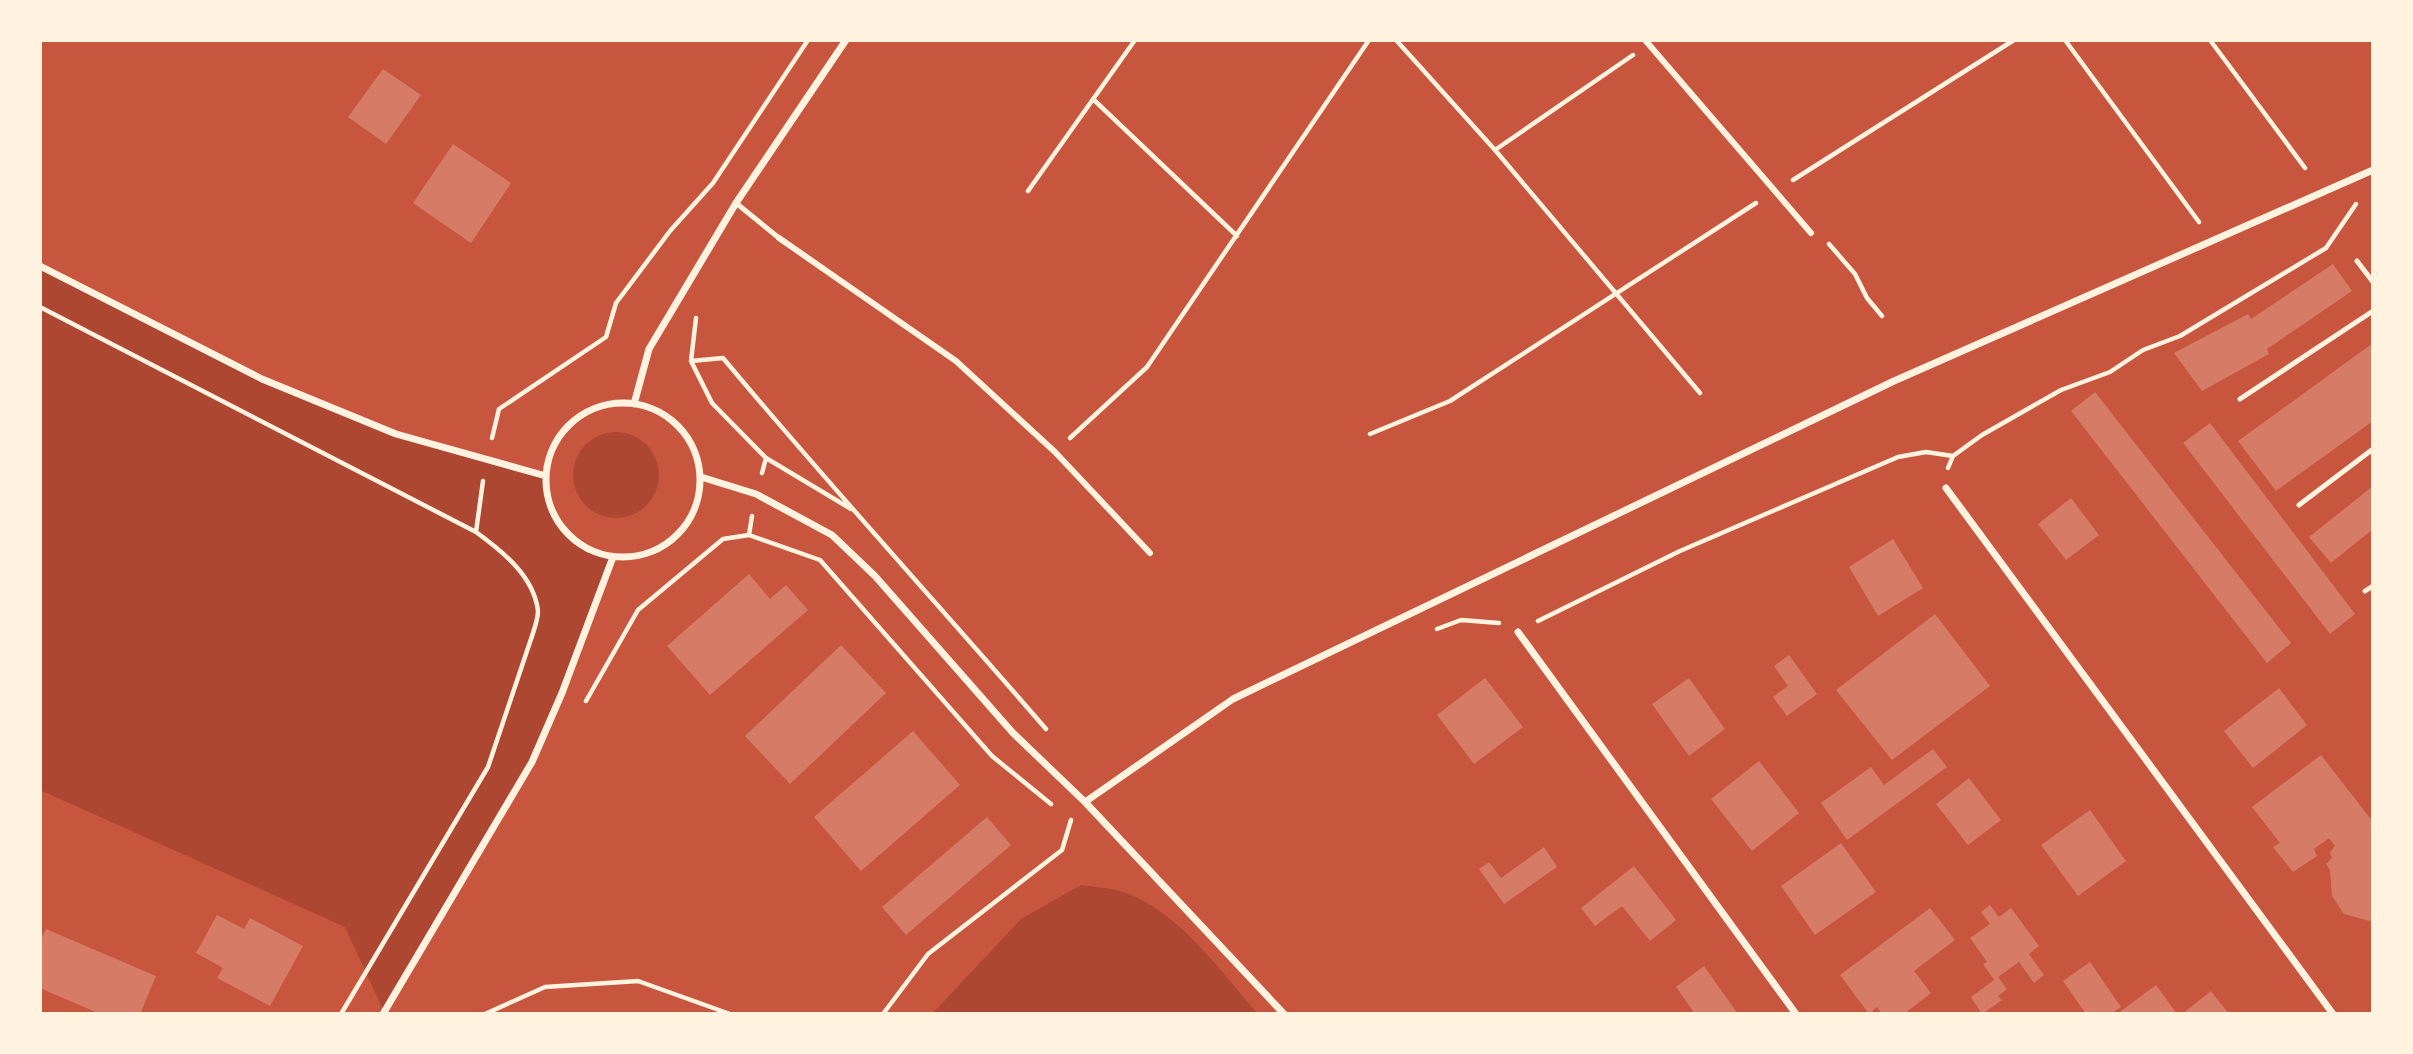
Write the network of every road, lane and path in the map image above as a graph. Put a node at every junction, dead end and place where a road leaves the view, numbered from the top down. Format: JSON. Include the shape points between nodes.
{"nodes":[{"id":1,"x":807,"y":40,"type":"edge"},
{"id":2,"x":846,"y":40,"type":"edge"},
{"id":3,"x":1135,"y":40,"type":"edge"},
{"id":4,"x":1369,"y":40,"type":"edge"},
{"id":5,"x":1396,"y":40,"type":"edge"},
{"id":6,"x":2014,"y":40,"type":"edge"},
{"id":7,"x":2065,"y":40,"type":"edge"},
{"id":8,"x":2210,"y":40,"type":"edge"},
{"id":9,"x":1647,"y":42,"type":"edge"},
{"id":10,"x":1094,"y":100,"type":"junction"},
{"id":11,"x":1495,"y":150,"type":"junction"},
{"id":12,"x":2305,"y":168,"type":"dead end"},
{"id":13,"x":2373,"y":170,"type":"edge"},
{"id":14,"x":1028,"y":191,"type":"dead end"},
{"id":15,"x":1774,"y":192,"type":"junction"},
{"id":16,"x":2365,"y":196,"type":"dead end"},
{"id":17,"x":736,"y":203,"type":"junction"},
{"id":18,"x":1811,"y":233,"type":"joint"},
{"id":19,"x":1237,"y":236,"type":"junction"},
{"id":20,"x":779,"y":239,"type":"joint"},
{"id":21,"x":2209,"y":241,"type":"junction"},
{"id":22,"x":2357,"y":261,"type":"dead end"},
{"id":23,"x":40,"y":266,"type":"edge"},
{"id":24,"x":2373,"y":282,"type":"edge"},
{"id":25,"x":1615,"y":292,"type":"junction"},
{"id":26,"x":40,"y":307,"type":"edge"},
{"id":27,"x":696,"y":310,"type":"dead end"},
{"id":28,"x":2373,"y":311,"type":"edge"},
{"id":29,"x":1882,"y":316,"type":"dead end"},
{"id":30,"x":691,"y":361,"type":"junction"},
{"id":31,"x":1700,"y":393,"type":"dead end"},
{"id":32,"x":2240,"y":399,"type":"dead end"},
{"id":33,"x":634,"y":404,"type":"junction"},
{"id":34,"x":1370,"y":433,"type":"dead end"},
{"id":35,"x":2373,"y":449,"type":"edge"},
{"id":36,"x":1055,"y":452,"type":"junction"},
{"id":37,"x":1953,"y":456,"type":"junction"},
{"id":38,"x":766,"y":458,"type":"junction"},
{"id":39,"x":486,"y":459,"type":"junction"},
{"id":40,"x":546,"y":476,"type":"junction"},
{"id":41,"x":701,"y":477,"type":"junction"},
{"id":42,"x":1946,"y":488,"type":"joint"},
{"id":43,"x":756,"y":494,"type":"junction"},
{"id":44,"x":2300,"y":505,"type":"dead end"},
{"id":45,"x":858,"y":513,"type":"junction"},
{"id":46,"x":476,"y":532,"type":"junction"},
{"id":47,"x":749,"y":535,"type":"junction"},
{"id":48,"x":1150,"y":553,"type":"dead end"},
{"id":49,"x":613,"y":557,"type":"junction"},
{"id":50,"x":2373,"y":586,"type":"edge"},
{"id":51,"x":2365,"y":592,"type":"dead end"},
{"id":52,"x":1518,"y":632,"type":"junction"},
{"id":53,"x":1427,"y":633,"type":"dead end"},
{"id":54,"x":580,"y":712,"type":"dead end"},
{"id":55,"x":1036,"y":718,"type":"dead end"},
{"id":56,"x":992,"y":756,"type":"dead end"},
{"id":57,"x":1085,"y":802,"type":"junction"},
{"id":58,"x":1062,"y":850,"type":"dead end"},
{"id":59,"x":341,"y":1014,"type":"edge"},
{"id":60,"x":383,"y":1014,"type":"edge"},
{"id":61,"x":485,"y":1014,"type":"edge"},
{"id":62,"x":730,"y":1014,"type":"edge"},
{"id":63,"x":883,"y":1014,"type":"edge"},
{"id":64,"x":1284,"y":1014,"type":"edge"},
{"id":65,"x":1796,"y":1014,"type":"edge"},
{"id":66,"x":2333,"y":1014,"type":"edge"}],
"edges":[{"from":1,"to":39,"type":"path","via":[[713,183],[616,303],[606,337],[499,409]]},
{"from":2,"to":17,"type":"street"},
{"from":3,"to":10,"type":"path"},
{"from":4,"to":19,"type":"path"},
{"from":5,"to":11,"type":"path"},
{"from":6,"to":15,"type":"path"},
{"from":7,"to":21,"type":"path"},
{"from":8,"to":12,"type":"path"},
{"from":9,"to":11,"type":"path"},
{"from":9,"to":15,"type":"street"},
{"from":10,"to":14,"type":"path"},
{"from":10,"to":19,"type":"path"},
{"from":11,"to":25,"type":"path"},
{"from":13,"to":21,"type":"street"},
{"from":15,"to":18,"type":"street"},
{"from":15,"to":25,"type":"path"},
{"from":16,"to":37,"type":"path","via":[[2326,248],[2276,280],[2110,372],[2061,390]]},
{"from":17,"to":20,"type":"lane"},
{"from":17,"to":33,"type":"street","via":[[649,349]]},
{"from":18,"to":29,"type":"path","via":[[1826,241],[1855,274]]},
{"from":19,"to":36,"type":"path","via":[[1147,367]]},
{"from":20,"to":36,"type":"street","via":[[956,361]]},
{"from":21,"to":57,"type":"street","via":[[1894,381],[1233,699]]},
{"from":22,"to":24,"type":"lane"},
{"from":23,"to":39,"type":"street","via":[[262,379],[396,434]]},
{"from":25,"to":31,"type":"path"},
{"from":25,"to":34,"type":"path","via":[[1450,401]]},
{"from":26,"to":46,"type":"path"},
{"from":27,"to":30,"type":"path"},
{"from":28,"to":32,"type":"lane"},
{"from":30,"to":38,"type":"path","via":[[712,403]]},
{"from":30,"to":45,"type":"path","via":[[723,358],[822,477]]},
{"from":33,"to":40,"type":"street","via":[[607,404],[562,432]]},
{"from":33,"to":41,"type":"street","via":[[660,412],[681,428],[695,451]]},
{"from":35,"to":44,"type":"lane"},
{"from":36,"to":48,"type":"street"},
{"from":37,"to":42,"type":"path"},
{"from":37,"to":52,"type":"path","via":[[1926,452],[1857,473],[1631,573]]},
{"from":38,"to":43,"type":"path"},
{"from":38,"to":45,"type":"path"},
{"from":39,"to":40,"type":"street"},
{"from":39,"to":46,"type":"path"},
{"from":40,"to":49,"type":"street","via":[[552,509],[566,532],[587,549]]},
{"from":41,"to":43,"type":"street"},
{"from":41,"to":49,"type":"street","via":[[697,504],[684,528],[664,546],[640,556]]},
{"from":42,"to":66,"type":"street"},
{"from":43,"to":47,"type":"path"},
{"from":43,"to":57,"type":"street","via":[[832,535],[875,576],[1013,733]]},
{"from":45,"to":55,"type":"path"},
{"from":46,"to":59,"type":"path","via":[[509,556],[530,591],[538,611],[530,646],[488,768]]},
{"from":47,"to":54,"type":"path","via":[[723,539],[638,610]]},
{"from":47,"to":56,"type":"path","via":[[820,561]]},
{"from":49,"to":60,"type":"street","via":[[532,762]]},
{"from":50,"to":51,"type":"lane"},
{"from":52,"to":53,"type":"path","via":[[1495,621],[1461,620]]},
{"from":52,"to":65,"type":"street"},
{"from":57,"to":64,"type":"street"},
{"from":58,"to":63,"type":"path","via":[[929,954]]},
{"from":61,"to":62,"type":"path","via":[[545,987],[638,981]]}]}
